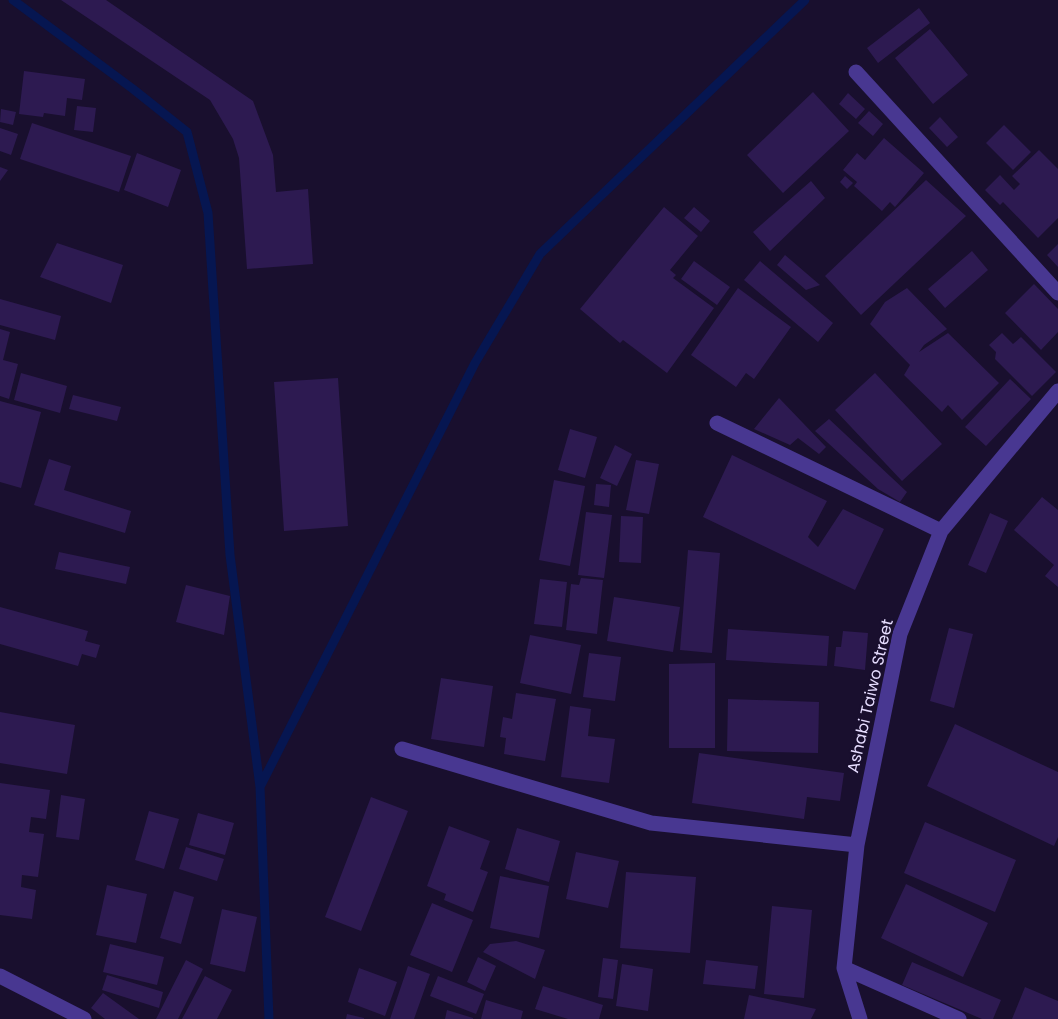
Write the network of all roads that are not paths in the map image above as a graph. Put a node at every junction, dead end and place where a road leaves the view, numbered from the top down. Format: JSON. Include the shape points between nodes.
{"nodes":[{"id":1,"x":856,"y":72,"type":"dead end"},
{"id":2,"x":1058,"y":292,"type":"edge"},
{"id":3,"x":1058,"y":391,"type":"edge"},
{"id":4,"x":717,"y":423,"type":"dead end"},
{"id":5,"x":941,"y":531,"type":"junction"},
{"id":6,"x":402,"y":749,"type":"dead end"},
{"id":7,"x":857,"y":845,"type":"junction"},
{"id":8,"x":844,"y":968,"type":"junction"},
{"id":9,"x":0,"y":976,"type":"edge"},
{"id":10,"x":84,"y":1019,"type":"edge"},
{"id":11,"x":860,"y":1019,"type":"edge"},
{"id":12,"x":959,"y":1019,"type":"edge"}],
"edges":[{"from":1,"to":2,"type":"street"},
{"from":3,"to":5,"type":"street","name":"Ashabi Taiwo Street"},
{"from":4,"to":5,"type":"street"},
{"from":5,"to":7,"type":"street","name":"Ashabi Taiwo Street","via":[[900,634]]},
{"from":6,"to":7,"type":"street","via":[[651,823]]},
{"from":7,"to":8,"type":"street","name":"Ashabi Taiwo Street"},
{"from":8,"to":11,"type":"street","name":"Ashabi Taiwo Street"},
{"from":8,"to":12,"type":"street"},
{"from":9,"to":10,"type":"street"}]}
